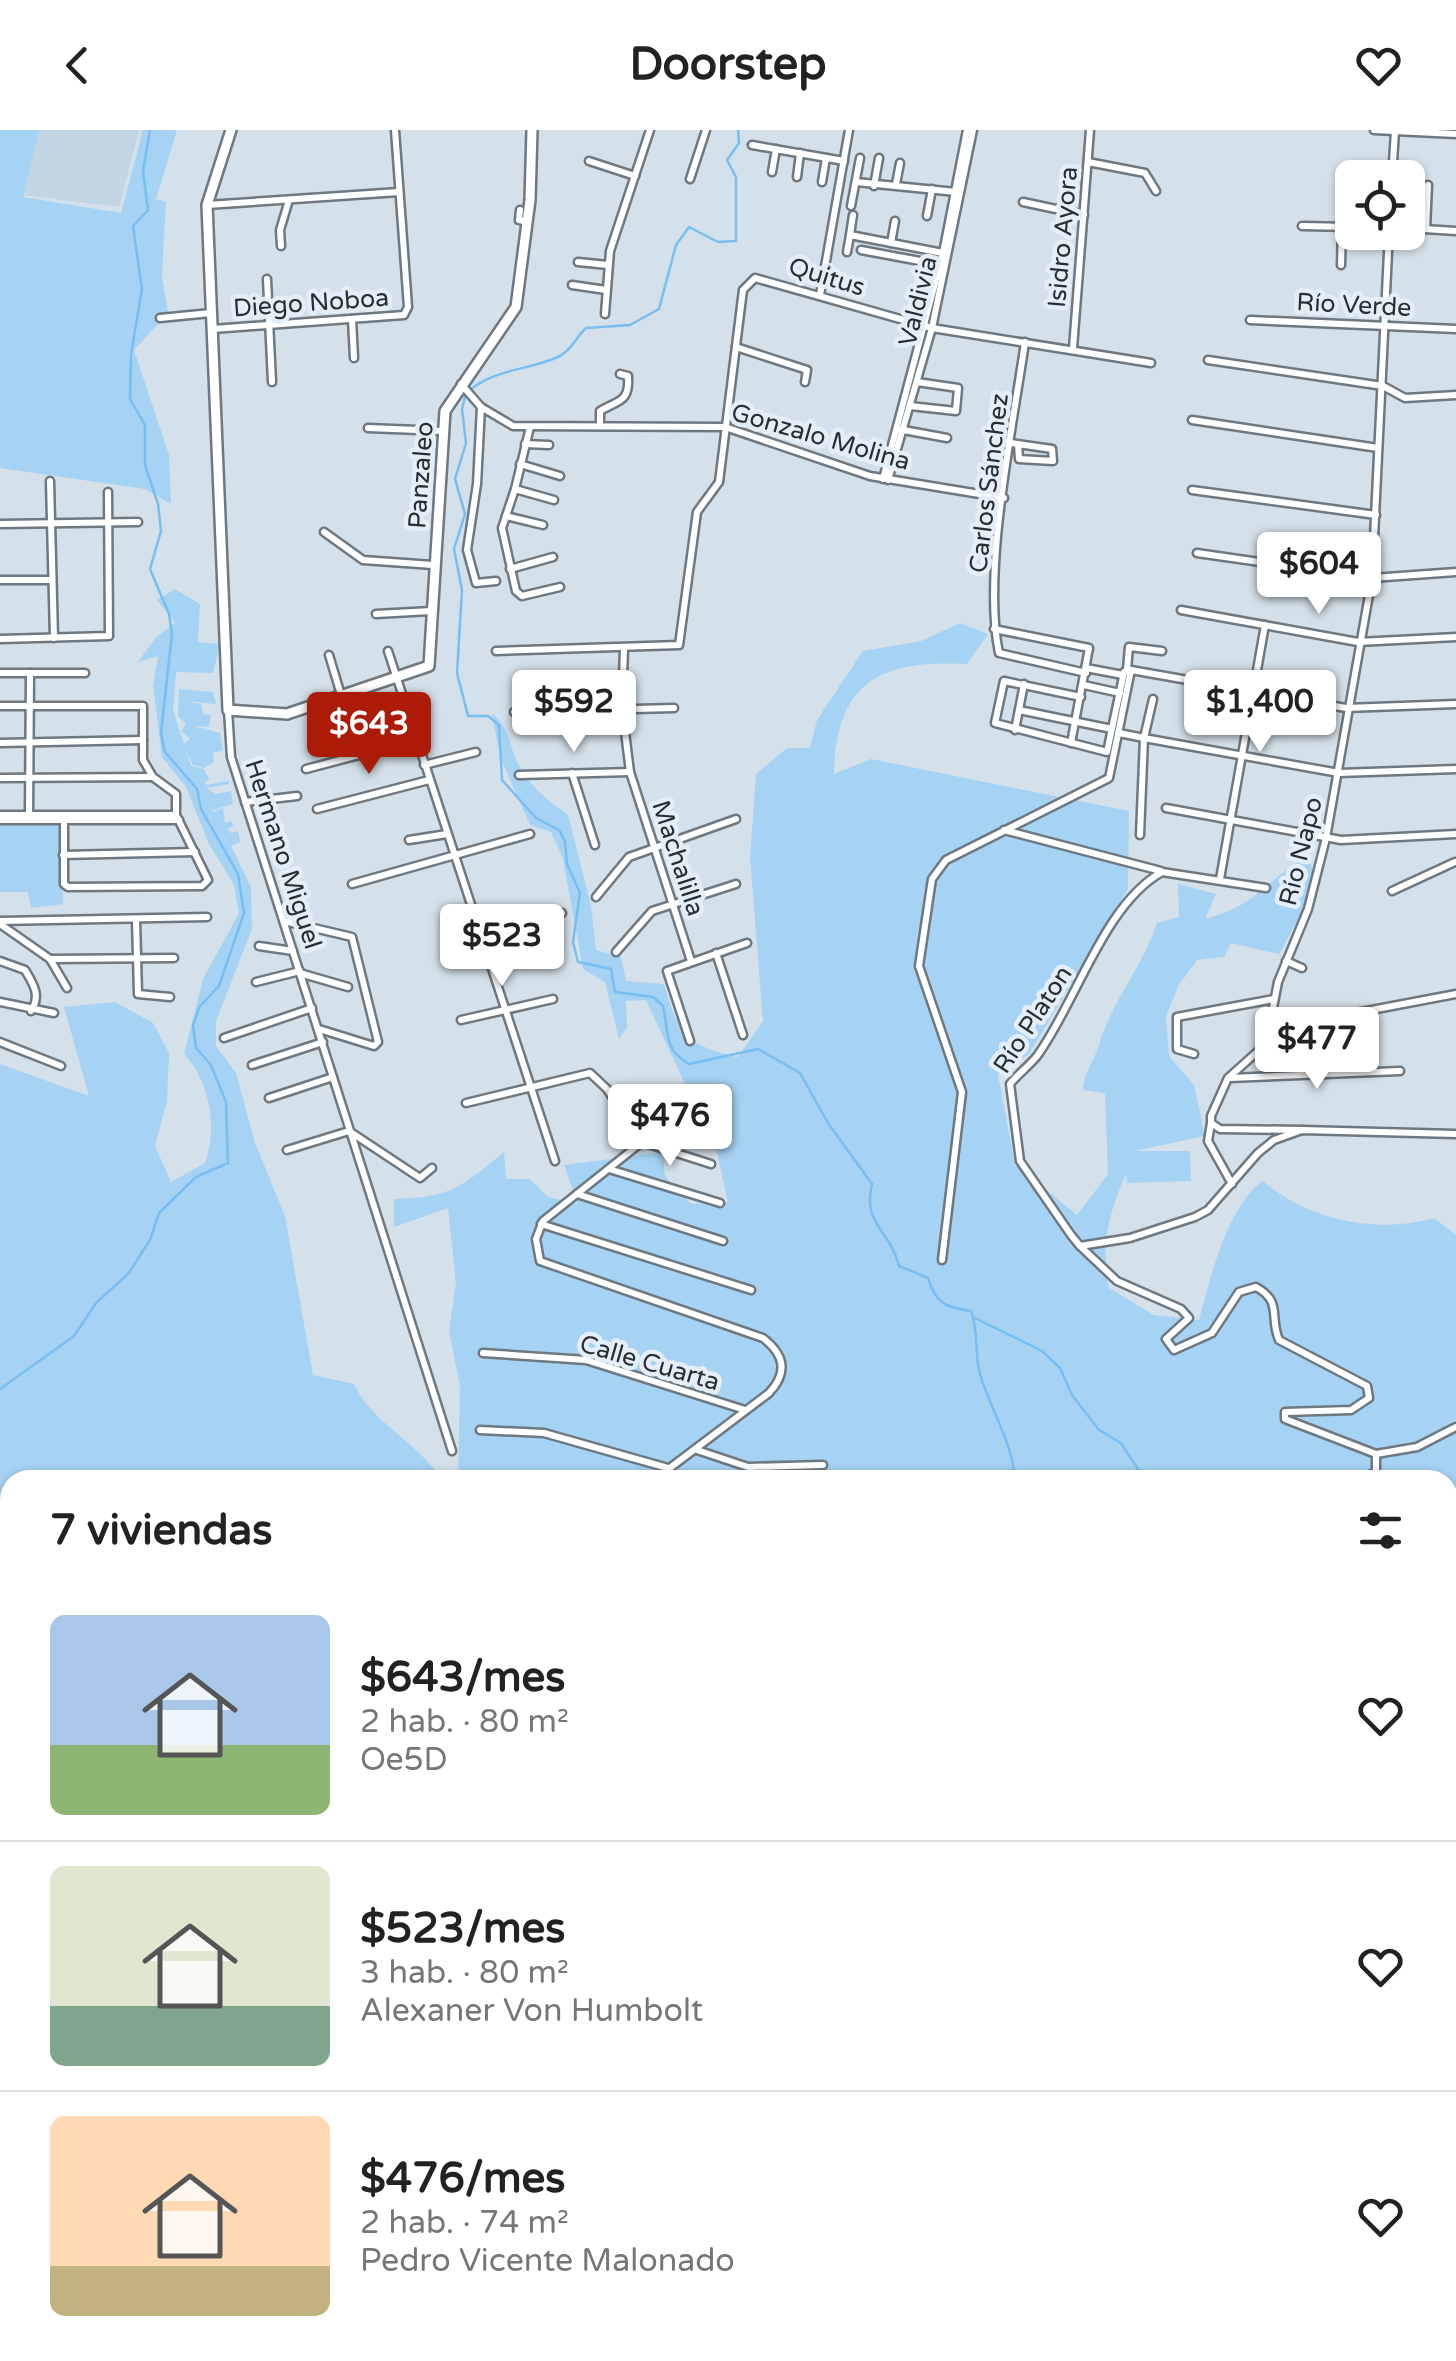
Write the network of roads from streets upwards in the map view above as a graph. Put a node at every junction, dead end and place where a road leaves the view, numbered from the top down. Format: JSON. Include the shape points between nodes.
{"nodes":[{"id":1,"x":231,"y":130,"type":"edge"},
{"id":2,"x":395,"y":130,"type":"edge"},
{"id":3,"x":532,"y":130,"type":"edge"},
{"id":4,"x":650,"y":130,"type":"edge"},
{"id":5,"x":706,"y":130,"type":"edge"},
{"id":6,"x":850,"y":130,"type":"edge"},
{"id":7,"x":970,"y":130,"type":"edge"},
{"id":8,"x":1090,"y":130,"type":"edge"},
{"id":9,"x":1374,"y":130,"type":"edge"},
{"id":10,"x":1394,"y":131,"type":"edge"},
{"id":11,"x":1456,"y":134,"type":"edge"},
{"id":12,"x":752,"y":144,"type":"dead end"},
{"id":13,"x":776,"y":148,"type":"junction"},
{"id":14,"x":800,"y":153,"type":"junction"},
{"id":15,"x":826,"y":158,"type":"junction"},
{"id":16,"x":860,"y":158,"type":"dead end"},
{"id":17,"x":879,"y":158,"type":"dead end"},
{"id":18,"x":1393,"y":160,"type":"edge"},
{"id":19,"x":589,"y":161,"type":"dead end"},
{"id":20,"x":844,"y":161,"type":"junction"},
{"id":21,"x":900,"y":162,"type":"dead end"},
{"id":22,"x":1088,"y":162,"type":"junction"},
{"id":23,"x":772,"y":172,"type":"dead end"},
{"id":24,"x":635,"y":176,"type":"junction"},
{"id":25,"x":797,"y":177,"type":"dead end"},
{"id":26,"x":690,"y":179,"type":"dead end"},
{"id":27,"x":822,"y":182,"type":"dead end"},
{"id":28,"x":856,"y":182,"type":"junction"},
{"id":29,"x":896,"y":185,"type":"junction"},
{"id":30,"x":1428,"y":185,"type":"dead end"},
{"id":31,"x":874,"y":186,"type":"junction"},
{"id":32,"x":932,"y":188,"type":"junction"},
{"id":33,"x":1156,"y":191,"type":"dead end"},
{"id":34,"x":399,"y":192,"type":"junction"},
{"id":35,"x":959,"y":193,"type":"junction"},
{"id":36,"x":289,"y":200,"type":"junction"},
{"id":37,"x":1023,"y":202,"type":"dead end"},
{"id":38,"x":207,"y":205,"type":"junction"},
{"id":39,"x":851,"y":206,"type":"dead end"},
{"id":40,"x":520,"y":210,"type":"dead end"},
{"id":41,"x":1084,"y":215,"type":"junction"},
{"id":42,"x":853,"y":216,"type":"dead end"},
{"id":43,"x":927,"y":216,"type":"dead end"},
{"id":44,"x":895,"y":221,"type":"dead end"},
{"id":45,"x":521,"y":224,"type":"junction"},
{"id":46,"x":1302,"y":226,"type":"dead end"},
{"id":47,"x":1335,"y":227,"type":"edge"},
{"id":48,"x":1426,"y":229,"type":"joint"},
{"id":49,"x":1456,"y":231,"type":"edge"},
{"id":50,"x":850,"y":234,"type":"junction"},
{"id":51,"x":895,"y":243,"type":"junction"},
{"id":52,"x":281,"y":246,"type":"dead end"},
{"id":53,"x":861,"y":250,"type":"dead end"},
{"id":54,"x":1342,"y":250,"type":"edge"},
{"id":55,"x":1388,"y":250,"type":"edge"},
{"id":56,"x":846,"y":252,"type":"dead end"},
{"id":57,"x":946,"y":254,"type":"junction"},
{"id":58,"x":897,"y":256,"type":"junction"},
{"id":59,"x":920,"y":261,"type":"dead end"},
{"id":60,"x":578,"y":262,"type":"dead end"},
{"id":61,"x":608,"y":265,"type":"junction"},
{"id":62,"x":1342,"y":265,"type":"dead end"},
{"id":63,"x":267,"y":280,"type":"dead end"},
{"id":64,"x":572,"y":285,"type":"dead end"},
{"id":65,"x":606,"y":290,"type":"junction"},
{"id":66,"x":820,"y":295,"type":"junction"},
{"id":67,"x":212,"y":313,"type":"junction"},
{"id":68,"x":604,"y":314,"type":"dead end"},
{"id":69,"x":160,"y":318,"type":"dead end"},
{"id":70,"x":352,"y":319,"type":"junction"},
{"id":71,"x":1250,"y":320,"type":"dead end"},
{"id":72,"x":270,"y":324,"type":"junction"},
{"id":73,"x":1386,"y":326,"type":"junction"},
{"id":74,"x":928,"y":327,"type":"junction"},
{"id":75,"x":1456,"y":328,"type":"edge"},
{"id":76,"x":213,"y":329,"type":"junction"},
{"id":77,"x":1026,"y":342,"type":"junction"},
{"id":78,"x":736,"y":347,"type":"junction"},
{"id":79,"x":1072,"y":348,"type":"junction"},
{"id":80,"x":354,"y":358,"type":"dead end"},
{"id":81,"x":1208,"y":360,"type":"dead end"},
{"id":82,"x":1151,"y":363,"type":"dead end"},
{"id":83,"x":620,"y":374,"type":"dead end"},
{"id":84,"x":272,"y":382,"type":"dead end"},
{"id":85,"x":805,"y":382,"type":"dead end"},
{"id":86,"x":917,"y":382,"type":"junction"},
{"id":87,"x":461,"y":384,"type":"junction"},
{"id":88,"x":1383,"y":386,"type":"junction"},
{"id":89,"x":1456,"y":394,"type":"edge"},
{"id":90,"x":907,"y":405,"type":"junction"},
{"id":91,"x":480,"y":406,"type":"junction"},
{"id":92,"x":1192,"y":420,"type":"dead end"},
{"id":93,"x":600,"y":426,"type":"junction"},
{"id":94,"x":530,"y":427,"type":"junction"},
{"id":95,"x":725,"y":427,"type":"junction"},
{"id":96,"x":368,"y":428,"type":"dead end"},
{"id":97,"x":443,"y":430,"type":"junction"},
{"id":98,"x":900,"y":430,"type":"junction"},
{"id":99,"x":947,"y":438,"type":"dead end"},
{"id":100,"x":524,"y":444,"type":"junction"},
{"id":101,"x":1015,"y":444,"type":"junction"},
{"id":102,"x":548,"y":446,"type":"dead end"},
{"id":103,"x":1378,"y":448,"type":"junction"},
{"id":104,"x":520,"y":464,"type":"junction"},
{"id":105,"x":560,"y":476,"type":"dead end"},
{"id":106,"x":886,"y":479,"type":"junction"},
{"id":107,"x":50,"y":482,"type":"dead end"},
{"id":108,"x":515,"y":489,"type":"junction"},
{"id":109,"x":1192,"y":490,"type":"dead end"},
{"id":110,"x":108,"y":492,"type":"dead end"},
{"id":111,"x":1004,"y":498,"type":"junction"},
{"id":112,"x":554,"y":500,"type":"dead end"},
{"id":113,"x":1376,"y":514,"type":"junction"},
{"id":114,"x":506,"y":516,"type":"junction"},
{"id":115,"x":109,"y":522,"type":"junction"},
{"id":116,"x":138,"y":522,"type":"dead end"},
{"id":117,"x":0,"y":524,"type":"edge"},
{"id":118,"x":52,"y":525,"type":"junction"},
{"id":119,"x":543,"y":525,"type":"dead end"},
{"id":120,"x":324,"y":532,"type":"dead end"},
{"id":121,"x":1198,"y":553,"type":"dead end"},
{"id":122,"x":553,"y":557,"type":"dead end"},
{"id":123,"x":433,"y":565,"type":"junction"},
{"id":124,"x":510,"y":569,"type":"junction"},
{"id":125,"x":1456,"y":572,"type":"edge"},
{"id":126,"x":1372,"y":578,"type":"junction"},
{"id":127,"x":0,"y":580,"type":"edge"},
{"id":128,"x":52,"y":580,"type":"junction"},
{"id":129,"x":496,"y":581,"type":"dead end"},
{"id":130,"x":560,"y":586,"type":"dead end"},
{"id":131,"x":1181,"y":610,"type":"dead end"},
{"id":132,"x":431,"y":611,"type":"junction"},
{"id":133,"x":376,"y":614,"type":"dead end"},
{"id":134,"x":1265,"y":625,"type":"junction"},
{"id":135,"x":994,"y":629,"type":"junction"},
{"id":136,"x":54,"y":638,"type":"junction"},
{"id":137,"x":1456,"y":638,"type":"edge"},
{"id":138,"x":0,"y":639,"type":"edge"},
{"id":139,"x":1358,"y":642,"type":"junction"},
{"id":140,"x":624,"y":648,"type":"junction"},
{"id":141,"x":388,"y":651,"type":"dead end"},
{"id":142,"x":496,"y":651,"type":"dead end"},
{"id":143,"x":1162,"y":651,"type":"dead end"},
{"id":144,"x":328,"y":655,"type":"dead end"},
{"id":145,"x":1086,"y":670,"type":"junction"},
{"id":146,"x":1127,"y":671,"type":"junction"},
{"id":147,"x":30,"y":673,"type":"junction"},
{"id":148,"x":0,"y":674,"type":"edge"},
{"id":149,"x":85,"y":674,"type":"dead end"},
{"id":150,"x":396,"y":678,"type":"junction"},
{"id":151,"x":1024,"y":684,"type":"junction"},
{"id":152,"x":1084,"y":684,"type":"junction"},
{"id":153,"x":1254,"y":690,"type":"junction"},
{"id":154,"x":1120,"y":693,"type":"junction"},
{"id":155,"x":342,"y":696,"type":"junction"},
{"id":156,"x":1081,"y":697,"type":"junction"},
{"id":157,"x":1153,"y":699,"type":"dead end"},
{"id":158,"x":1456,"y":704,"type":"edge"},
{"id":159,"x":0,"y":706,"type":"edge"},
{"id":160,"x":30,"y":706,"type":"junction"},
{"id":161,"x":622,"y":708,"type":"junction"},
{"id":162,"x":674,"y":708,"type":"dead end"},
{"id":163,"x":1346,"y":708,"type":"junction"},
{"id":164,"x":228,"y":710,"type":"junction"},
{"id":165,"x":1019,"y":710,"type":"junction"},
{"id":166,"x":514,"y":712,"type":"dead end"},
{"id":167,"x":1075,"y":720,"type":"junction"},
{"id":168,"x":1015,"y":730,"type":"junction"},
{"id":169,"x":1116,"y":731,"type":"junction"},
{"id":170,"x":1144,"y":738,"type":"junction"},
{"id":171,"x":143,"y":740,"type":"junction"},
{"id":172,"x":416,"y":740,"type":"junction"},
{"id":173,"x":0,"y":742,"type":"edge"},
{"id":174,"x":30,"y":742,"type":"junction"},
{"id":175,"x":1071,"y":743,"type":"junction"},
{"id":176,"x":476,"y":752,"type":"dead end"},
{"id":177,"x":1107,"y":752,"type":"junction"},
{"id":178,"x":1242,"y":754,"type":"junction"},
{"id":179,"x":424,"y":765,"type":"junction"},
{"id":180,"x":306,"y":768,"type":"dead end"},
{"id":181,"x":1456,"y":769,"type":"edge"},
{"id":182,"x":1110,"y":770,"type":"junction"},
{"id":183,"x":630,"y":772,"type":"junction"},
{"id":184,"x":572,"y":774,"type":"junction"},
{"id":185,"x":1339,"y":774,"type":"junction"},
{"id":186,"x":519,"y":775,"type":"dead end"},
{"id":187,"x":153,"y":777,"type":"junction"},
{"id":188,"x":0,"y":778,"type":"edge"},
{"id":189,"x":30,"y":778,"type":"junction"},
{"id":190,"x":429,"y":780,"type":"junction"},
{"id":191,"x":297,"y":796,"type":"dead end"},
{"id":192,"x":246,"y":802,"type":"junction"},
{"id":193,"x":1166,"y":808,"type":"dead end"},
{"id":194,"x":318,"y":809,"type":"dead end"},
{"id":195,"x":0,"y":818,"type":"edge"},
{"id":196,"x":29,"y":818,"type":"junction"},
{"id":197,"x":177,"y":818,"type":"junction"},
{"id":198,"x":1230,"y":818,"type":"junction"},
{"id":199,"x":736,"y":820,"type":"dead end"},
{"id":200,"x":64,"y":821,"type":"junction"},
{"id":201,"x":1002,"y":829,"type":"junction"},
{"id":202,"x":447,"y":834,"type":"junction"},
{"id":203,"x":530,"y":834,"type":"dead end"},
{"id":204,"x":1140,"y":834,"type":"dead end"},
{"id":205,"x":1456,"y":834,"type":"edge"},
{"id":206,"x":1326,"y":838,"type":"junction"},
{"id":207,"x":409,"y":840,"type":"dead end"},
{"id":208,"x":595,"y":844,"type":"dead end"},
{"id":209,"x":655,"y":847,"type":"junction"},
{"id":210,"x":195,"y":852,"type":"junction"},
{"id":211,"x":64,"y":856,"type":"junction"},
{"id":212,"x":454,"y":856,"type":"junction"},
{"id":213,"x":1456,"y":863,"type":"edge"},
{"id":214,"x":1162,"y":872,"type":"junction"},
{"id":215,"x":1220,"y":879,"type":"junction"},
{"id":216,"x":352,"y":884,"type":"dead end"},
{"id":217,"x":736,"y":884,"type":"dead end"},
{"id":218,"x":1266,"y":888,"type":"dead end"},
{"id":219,"x":1392,"y":891,"type":"dead end"},
{"id":220,"x":596,"y":897,"type":"dead end"},
{"id":221,"x":674,"y":903,"type":"junction"},
{"id":222,"x":562,"y":913,"type":"dead end"},
{"id":223,"x":207,"y":917,"type":"dead end"},
{"id":224,"x":136,"y":918,"type":"junction"},
{"id":225,"x":0,"y":922,"type":"edge"},
{"id":226,"x":284,"y":922,"type":"junction"},
{"id":227,"x":481,"y":930,"type":"junction"},
{"id":228,"x":747,"y":943,"type":"dead end"},
{"id":229,"x":258,"y":946,"type":"dead end"},
{"id":230,"x":293,"y":951,"type":"junction"},
{"id":231,"x":616,"y":952,"type":"dead end"},
{"id":232,"x":716,"y":953,"type":"junction"},
{"id":233,"x":138,"y":957,"type":"junction"},
{"id":234,"x":174,"y":958,"type":"dead end"},
{"id":235,"x":50,"y":959,"type":"junction"},
{"id":236,"x":0,"y":961,"type":"edge"},
{"id":237,"x":691,"y":961,"type":"junction"},
{"id":238,"x":1286,"y":962,"type":"junction"},
{"id":239,"x":1302,"y":968,"type":"dead end"},
{"id":240,"x":301,"y":972,"type":"junction"},
{"id":241,"x":256,"y":982,"type":"dead end"},
{"id":242,"x":348,"y":987,"type":"dead end"},
{"id":243,"x":67,"y":988,"type":"dead end"},
{"id":244,"x":1456,"y":994,"type":"edge"},
{"id":245,"x":170,"y":996,"type":"dead end"},
{"id":246,"x":552,"y":999,"type":"dead end"},
{"id":247,"x":1274,"y":999,"type":"junction"},
{"id":248,"x":0,"y":1002,"type":"edge"},
{"id":249,"x":506,"y":1007,"type":"junction"},
{"id":250,"x":312,"y":1008,"type":"junction"},
{"id":251,"x":30,"y":1010,"type":"junction"},
{"id":252,"x":54,"y":1013,"type":"dead end"},
{"id":253,"x":461,"y":1020,"type":"dead end"},
{"id":254,"x":319,"y":1028,"type":"junction"},
{"id":255,"x":1272,"y":1029,"type":"junction"},
{"id":256,"x":744,"y":1034,"type":"dead end"},
{"id":257,"x":224,"y":1038,"type":"dead end"},
{"id":258,"x":690,"y":1040,"type":"dead end"},
{"id":259,"x":0,"y":1042,"type":"edge"},
{"id":260,"x":323,"y":1042,"type":"junction"},
{"id":261,"x":1194,"y":1054,"type":"dead end"},
{"id":262,"x":252,"y":1065,"type":"dead end"},
{"id":263,"x":61,"y":1066,"type":"dead end"},
{"id":264,"x":1400,"y":1071,"type":"dead end"},
{"id":265,"x":333,"y":1076,"type":"junction"},
{"id":266,"x":1228,"y":1078,"type":"junction"},
{"id":267,"x":530,"y":1088,"type":"junction"},
{"id":268,"x":269,"y":1098,"type":"dead end"},
{"id":269,"x":466,"y":1104,"type":"dead end"},
{"id":270,"x":1211,"y":1123,"type":"junction"},
{"id":271,"x":1302,"y":1130,"type":"junction"},
{"id":272,"x":349,"y":1131,"type":"junction"},
{"id":273,"x":1456,"y":1134,"type":"edge"},
{"id":274,"x":642,"y":1142,"type":"junction"},
{"id":275,"x":287,"y":1150,"type":"dead end"},
{"id":276,"x":555,"y":1161,"type":"dead end"},
{"id":277,"x":711,"y":1164,"type":"dead end"},
{"id":278,"x":432,"y":1168,"type":"dead end"},
{"id":279,"x":609,"y":1169,"type":"junction"},
{"id":280,"x":1232,"y":1184,"type":"junction"},
{"id":281,"x":577,"y":1194,"type":"junction"},
{"id":282,"x":720,"y":1203,"type":"dead end"},
{"id":283,"x":541,"y":1224,"type":"junction"},
{"id":284,"x":724,"y":1241,"type":"dead end"},
{"id":285,"x":1080,"y":1246,"type":"junction"},
{"id":286,"x":942,"y":1260,"type":"dead end"},
{"id":287,"x":751,"y":1290,"type":"dead end"},
{"id":288,"x":483,"y":1353,"type":"dead end"},
{"id":289,"x":746,"y":1411,"type":"junction"},
{"id":290,"x":1456,"y":1427,"type":"edge"},
{"id":291,"x":480,"y":1430,"type":"dead end"},
{"id":292,"x":696,"y":1449,"type":"junction"},
{"id":293,"x":452,"y":1451,"type":"dead end"},
{"id":294,"x":1376,"y":1454,"type":"junction"},
{"id":295,"x":823,"y":1465,"type":"dead end"},
{"id":296,"x":669,"y":1469,"type":"joint"},
{"id":297,"x":1376,"y":1470,"type":"edge"}],
"edges":[{"from":1,"to":38,"type":"street","name":"Hermano Miguel"},
{"from":2,"to":34,"type":"street","name":"Diego Noboa"},
{"from":3,"to":45,"type":"street","name":"Panzaleo"},
{"from":4,"to":24,"type":"street"},
{"from":5,"to":26,"type":"street"},
{"from":6,"to":20,"type":"street"},
{"from":7,"to":35,"type":"street","name":"Valdivia"},
{"from":8,"to":22,"type":"street","name":"Isidro Ayora"},
{"from":9,"to":10,"type":"street"},
{"from":10,"to":11,"type":"street"},
{"from":10,"to":18,"type":"street"},
{"from":12,"to":13,"type":"street"},
{"from":13,"to":14,"type":"street"},
{"from":13,"to":23,"type":"street"},
{"from":14,"to":15,"type":"street"},
{"from":14,"to":25,"type":"street"},
{"from":15,"to":20,"type":"street"},
{"from":15,"to":27,"type":"street"},
{"from":16,"to":28,"type":"street"},
{"from":17,"to":31,"type":"street"},
{"from":19,"to":24,"type":"street"},
{"from":20,"to":66,"type":"street"},
{"from":21,"to":29,"type":"street"},
{"from":22,"to":33,"type":"street","via":[[1144,173]]},
{"from":22,"to":41,"type":"street","name":"Isidro Ayora"},
{"from":24,"to":61,"type":"street"},
{"from":28,"to":31,"type":"street"},
{"from":28,"to":39,"type":"street"},
{"from":29,"to":31,"type":"street"},
{"from":29,"to":32,"type":"street"},
{"from":30,"to":48,"type":"street"},
{"from":32,"to":35,"type":"street"},
{"from":32,"to":43,"type":"street"},
{"from":34,"to":36,"type":"street"},
{"from":34,"to":70,"type":"street","name":"Diego Noboa","via":[[407,312]]},
{"from":35,"to":57,"type":"street","name":"Valdivia"},
{"from":36,"to":38,"type":"street"},
{"from":36,"to":52,"type":"street"},
{"from":37,"to":41,"type":"street"},
{"from":38,"to":67,"type":"street","name":"Hermano Miguel"},
{"from":40,"to":45,"type":"street"},
{"from":41,"to":79,"type":"street","name":"Isidro Ayora"},
{"from":42,"to":50,"type":"street"},
{"from":44,"to":51,"type":"street"},
{"from":45,"to":87,"type":"street","name":"Panzaleo","via":[[516,306]]},
{"from":46,"to":47,"type":"street"},
{"from":48,"to":49,"type":"street"},
{"from":50,"to":51,"type":"street"},
{"from":50,"to":56,"type":"street"},
{"from":51,"to":57,"type":"street"},
{"from":51,"to":58,"type":"street"},
{"from":53,"to":58,"type":"street"},
{"from":54,"to":62,"type":"street"},
{"from":55,"to":73,"type":"street","name":"Río Napo"},
{"from":57,"to":74,"type":"street","name":"Valdivia"},
{"from":58,"to":59,"type":"street"},
{"from":60,"to":61,"type":"street"},
{"from":61,"to":65,"type":"street"},
{"from":63,"to":72,"type":"street"},
{"from":64,"to":65,"type":"street"},
{"from":65,"to":68,"type":"street"},
{"from":66,"to":74,"type":"street","name":"Quitus"},
{"from":66,"to":78,"type":"street","name":"Quitus","via":[[750,280]]},
{"from":67,"to":69,"type":"street"},
{"from":67,"to":76,"type":"street","name":"Hermano Miguel"},
{"from":70,"to":72,"type":"street","name":"Diego Noboa"},
{"from":70,"to":80,"type":"street"},
{"from":71,"to":73,"type":"street","name":"Río Verde"},
{"from":72,"to":76,"type":"street","name":"Diego Noboa"},
{"from":72,"to":84,"type":"street"},
{"from":73,"to":75,"type":"street","name":"Río Verde"},
{"from":73,"to":88,"type":"street","name":"Río Napo"},
{"from":74,"to":77,"type":"street","name":"Quitus"},
{"from":74,"to":86,"type":"street","name":"Valdivia"},
{"from":74,"to":90,"type":"street","name":"Valdivia"},
{"from":76,"to":164,"type":"street","name":"Hermano Miguel"},
{"from":77,"to":79,"type":"street","name":"Quitus"},
{"from":77,"to":101,"type":"street","name":"Carlos Sánchez"},
{"from":78,"to":85,"type":"street","via":[[807,370]]},
{"from":78,"to":95,"type":"street","name":"Quitus"},
{"from":79,"to":82,"type":"street","name":"Quitus"},
{"from":81,"to":88,"type":"street"},
{"from":83,"to":93,"type":"street","via":[[628,376],[627,395],[600,411]]},
{"from":86,"to":90,"type":"street","name":"Valdivia"},
{"from":86,"to":90,"type":"street","via":[[958,388],[956,410]]},
{"from":87,"to":91,"type":"street","name":"Gonzalo Molina"},
{"from":87,"to":97,"type":"street","name":"Panzaleo","via":[[446,406]]},
{"from":88,"to":89,"type":"street","via":[[1405,398]]},
{"from":88,"to":103,"type":"street","name":"Río Napo"},
{"from":90,"to":98,"type":"street","name":"Valdivia"},
{"from":91,"to":94,"type":"street","name":"Gonzalo Molina","via":[[506,424]]},
{"from":91,"to":129,"type":"street","via":[[467,550],[476,583]]},
{"from":92,"to":103,"type":"street"},
{"from":93,"to":94,"type":"street","name":"Gonzalo Molina"},
{"from":93,"to":95,"type":"street","name":"Gonzalo Molina"},
{"from":94,"to":100,"type":"street"},
{"from":95,"to":106,"type":"street","name":"Gonzalo Molina"},
{"from":95,"to":140,"type":"street","name":"Quitus","via":[[719,482],[697,512],[680,643]]},
{"from":96,"to":97,"type":"street"},
{"from":97,"to":123,"type":"street","name":"Panzaleo"},
{"from":98,"to":99,"type":"street"},
{"from":98,"to":106,"type":"street","name":"Valdivia"},
{"from":100,"to":102,"type":"street"},
{"from":100,"to":104,"type":"street"},
{"from":101,"to":101,"type":"street","via":[[1052,449],[1053,462],[1019,459]]},
{"from":101,"to":111,"type":"street","name":"Carlos Sánchez"},
{"from":103,"to":113,"type":"street","name":"Río Napo"},
{"from":104,"to":105,"type":"street"},
{"from":104,"to":108,"type":"street"},
{"from":106,"to":111,"type":"street","name":"Gonzalo Molina"},
{"from":107,"to":118,"type":"street"},
{"from":108,"to":112,"type":"street"},
{"from":108,"to":114,"type":"street"},
{"from":109,"to":113,"type":"street"},
{"from":110,"to":115,"type":"street"},
{"from":111,"to":135,"type":"street","name":"Carlos Sánchez"},
{"from":113,"to":126,"type":"street","name":"Río Napo"},
{"from":114,"to":119,"type":"street"},
{"from":114,"to":124,"type":"street","via":[[502,538]]},
{"from":115,"to":116,"type":"street"},
{"from":115,"to":118,"type":"street"},
{"from":115,"to":136,"type":"street","via":[[109,636]]},
{"from":117,"to":118,"type":"street"},
{"from":118,"to":128,"type":"street"},
{"from":120,"to":123,"type":"street","via":[[363,560]]},
{"from":121,"to":126,"type":"street"},
{"from":122,"to":124,"type":"street"},
{"from":123,"to":132,"type":"street","name":"Panzaleo"},
{"from":124,"to":130,"type":"street","via":[[519,596]]},
{"from":125,"to":126,"type":"street"},
{"from":126,"to":139,"type":"street","name":"Río Napo"},
{"from":127,"to":128,"type":"street"},
{"from":128,"to":136,"type":"street"},
{"from":131,"to":134,"type":"street"},
{"from":132,"to":133,"type":"street"},
{"from":132,"to":150,"type":"street","name":"Panzaleo","via":[[429,666]]},
{"from":134,"to":139,"type":"street"},
{"from":134,"to":153,"type":"street"},
{"from":135,"to":145,"type":"street","via":[[999,653]]},
{"from":135,"to":145,"type":"street","via":[[1089,648]]},
{"from":136,"to":138,"type":"street"},
{"from":137,"to":139,"type":"street"},
{"from":139,"to":163,"type":"street","name":"Río Napo"},
{"from":140,"to":142,"type":"street"},
{"from":140,"to":161,"type":"street","name":"Machalilla"},
{"from":141,"to":150,"type":"street"},
{"from":143,"to":146,"type":"street","via":[[1129,648]]},
{"from":144,"to":155,"type":"street"},
{"from":145,"to":146,"type":"street"},
{"from":145,"to":152,"type":"street"},
{"from":146,"to":153,"type":"street"},
{"from":146,"to":154,"type":"street"},
{"from":146,"to":169,"type":"street"},
{"from":147,"to":148,"type":"street"},
{"from":147,"to":149,"type":"street"},
{"from":147,"to":160,"type":"street"},
{"from":150,"to":155,"type":"street"},
{"from":150,"to":172,"type":"street"},
{"from":151,"to":156,"type":"street"},
{"from":151,"to":165,"type":"street"},
{"from":151,"to":168,"type":"street","via":[[1002,683],[995,723]]},
{"from":152,"to":154,"type":"street"},
{"from":152,"to":156,"type":"street"},
{"from":153,"to":163,"type":"street"},
{"from":153,"to":178,"type":"street"},
{"from":154,"to":169,"type":"street"},
{"from":155,"to":164,"type":"street","via":[[287,714]]},
{"from":156,"to":167,"type":"street"},
{"from":157,"to":170,"type":"street"},
{"from":158,"to":163,"type":"street"},
{"from":159,"to":160,"type":"street"},
{"from":160,"to":171,"type":"street","via":[[143,706]]},
{"from":160,"to":174,"type":"street"},
{"from":161,"to":162,"type":"street"},
{"from":161,"to":166,"type":"street"},
{"from":161,"to":183,"type":"street","name":"Machalilla"},
{"from":163,"to":185,"type":"street","name":"Río Napo"},
{"from":164,"to":192,"type":"street","name":"Hermano Miguel","via":[[230,750]]},
{"from":165,"to":167,"type":"street"},
{"from":165,"to":168,"type":"street"},
{"from":167,"to":169,"type":"street"},
{"from":167,"to":175,"type":"street"},
{"from":168,"to":175,"type":"street"},
{"from":169,"to":170,"type":"street"},
{"from":169,"to":177,"type":"street"},
{"from":169,"to":182,"type":"street"},
{"from":170,"to":178,"type":"street"},
{"from":170,"to":204,"type":"street"},
{"from":171,"to":174,"type":"street"},
{"from":171,"to":187,"type":"street","via":[[143,760]]},
{"from":172,"to":179,"type":"street"},
{"from":172,"to":180,"type":"street"},
{"from":173,"to":174,"type":"street"},
{"from":174,"to":189,"type":"street"},
{"from":175,"to":177,"type":"street"},
{"from":176,"to":179,"type":"street"},
{"from":177,"to":182,"type":"street"},
{"from":178,"to":185,"type":"street"},
{"from":178,"to":198,"type":"street"},
{"from":179,"to":190,"type":"street"},
{"from":181,"to":185,"type":"street"},
{"from":182,"to":201,"type":"street","via":[[1104,782]]},
{"from":183,"to":184,"type":"street"},
{"from":183,"to":209,"type":"street","name":"Machalilla"},
{"from":184,"to":186,"type":"street"},
{"from":184,"to":208,"type":"street"},
{"from":185,"to":206,"type":"street","name":"Río Napo"},
{"from":187,"to":189,"type":"street"},
{"from":187,"to":197,"type":"street","via":[[176,794]]},
{"from":188,"to":189,"type":"street"},
{"from":189,"to":196,"type":"street"},
{"from":190,"to":194,"type":"street"},
{"from":190,"to":202,"type":"street"},
{"from":191,"to":192,"type":"street"},
{"from":192,"to":226,"type":"street","name":"Hermano Miguel"},
{"from":193,"to":198,"type":"street"},
{"from":195,"to":196,"type":"street"},
{"from":196,"to":197,"type":"street"},
{"from":196,"to":200,"type":"street"},
{"from":197,"to":200,"type":"street"},
{"from":197,"to":210,"type":"street"},
{"from":198,"to":206,"type":"street"},
{"from":198,"to":215,"type":"street"},
{"from":199,"to":209,"type":"street"},
{"from":200,"to":211,"type":"street"},
{"from":201,"to":214,"type":"street"},
{"from":201,"to":286,"type":"street","via":[[938,868],[918,966],[962,1092]]},
{"from":202,"to":207,"type":"street"},
{"from":202,"to":212,"type":"street"},
{"from":203,"to":212,"type":"street"},
{"from":205,"to":206,"type":"street"},
{"from":206,"to":238,"type":"street","name":"Río Napo"},
{"from":209,"to":220,"type":"street","via":[[630,856]]},
{"from":209,"to":221,"type":"street","name":"Machalilla"},
{"from":210,"to":211,"type":"street"},
{"from":210,"to":211,"type":"street","via":[[208,880],[202,886],[68,888]]},
{"from":212,"to":216,"type":"street"},
{"from":212,"to":227,"type":"street"},
{"from":213,"to":219,"type":"street"},
{"from":214,"to":215,"type":"street"},
{"from":214,"to":285,"type":"street","name":"Río Platon","via":[[1125,906],[1036,1058],[1010,1084],[1020,1161]]},
{"from":215,"to":218,"type":"street"},
{"from":217,"to":221,"type":"street"},
{"from":221,"to":231,"type":"street","via":[[644,917]]},
{"from":221,"to":237,"type":"street","name":"Machalilla"},
{"from":222,"to":227,"type":"street"},
{"from":223,"to":224,"type":"street"},
{"from":224,"to":225,"type":"street"},
{"from":224,"to":233,"type":"street"},
{"from":225,"to":235,"type":"street"},
{"from":226,"to":230,"type":"street","name":"Hermano Miguel"},
{"from":226,"to":254,"type":"street","via":[[352,937],[378,1042]]},
{"from":227,"to":249,"type":"street"},
{"from":228,"to":232,"type":"street"},
{"from":229,"to":230,"type":"street"},
{"from":230,"to":240,"type":"street","name":"Hermano Miguel"},
{"from":232,"to":237,"type":"street"},
{"from":232,"to":256,"type":"street"},
{"from":233,"to":234,"type":"street"},
{"from":233,"to":235,"type":"street"},
{"from":233,"to":245,"type":"street","via":[[138,994]]},
{"from":235,"to":243,"type":"street"},
{"from":236,"to":251,"type":"street","via":[[26,970],[36,990]]},
{"from":237,"to":258,"type":"street","via":[[667,974]]},
{"from":238,"to":239,"type":"street"},
{"from":238,"to":247,"type":"street","name":"Río Napo"},
{"from":240,"to":241,"type":"street"},
{"from":240,"to":242,"type":"street"},
{"from":240,"to":250,"type":"street","name":"Hermano Miguel"},
{"from":244,"to":255,"type":"street"},
{"from":246,"to":249,"type":"street"},
{"from":247,"to":255,"type":"street","name":"Río Napo"},
{"from":247,"to":261,"type":"street","via":[[1177,1016],[1177,1049]]},
{"from":248,"to":251,"type":"street"},
{"from":249,"to":253,"type":"street"},
{"from":249,"to":267,"type":"street"},
{"from":250,"to":254,"type":"street","name":"Hermano Miguel"},
{"from":250,"to":257,"type":"street"},
{"from":251,"to":252,"type":"street"},
{"from":254,"to":260,"type":"street","name":"Hermano Miguel"},
{"from":255,"to":266,"type":"street","via":[[1263,1050]]},
{"from":259,"to":263,"type":"street"},
{"from":260,"to":262,"type":"street"},
{"from":260,"to":265,"type":"street","name":"Hermano Miguel"},
{"from":264,"to":266,"type":"street"},
{"from":265,"to":268,"type":"street"},
{"from":265,"to":272,"type":"street","name":"Hermano Miguel"},
{"from":266,"to":270,"type":"street"},
{"from":267,"to":269,"type":"street"},
{"from":267,"to":274,"type":"street","via":[[590,1073]]},
{"from":267,"to":276,"type":"street"},
{"from":270,"to":271,"type":"street","via":[[1220,1129]]},
{"from":270,"to":280,"type":"street","via":[[1208,1141]]},
{"from":271,"to":273,"type":"street"},
{"from":271,"to":280,"type":"street","via":[[1274,1140]]},
{"from":272,"to":275,"type":"street"},
{"from":272,"to":278,"type":"street","via":[[420,1178]]},
{"from":272,"to":293,"type":"street","name":"Hermano Miguel"},
{"from":274,"to":277,"type":"street"},
{"from":274,"to":279,"type":"street"},
{"from":279,"to":281,"type":"street"},
{"from":279,"to":282,"type":"street"},
{"from":280,"to":285,"type":"street","via":[[1195,1218]]},
{"from":281,"to":283,"type":"street"},
{"from":281,"to":284,"type":"street"},
{"from":283,"to":287,"type":"street"},
{"from":283,"to":289,"type":"street","via":[[536,1239],[545,1265],[772,1345],[782,1376]]},
{"from":285,"to":294,"type":"street","via":[[1116,1281],[1180,1308],[1189,1318],[1166,1339],[1174,1350],[1212,1332],[1239,1292],[1256,1286],[1268,1293],[1277,1306],[1280,1340],[1368,1386],[1369,1398],[1351,1410],[1286,1412],[1285,1419]]},
{"from":288,"to":289,"type":"street","name":"Calle Cuarta","via":[[586,1360]]},
{"from":289,"to":292,"type":"street"},
{"from":290,"to":294,"type":"street","via":[[1417,1447]]},
{"from":291,"to":296,"type":"street","via":[[544,1433]]},
{"from":292,"to":295,"type":"street","via":[[748,1468]]},
{"from":292,"to":296,"type":"street"},
{"from":294,"to":297,"type":"street"}]}
